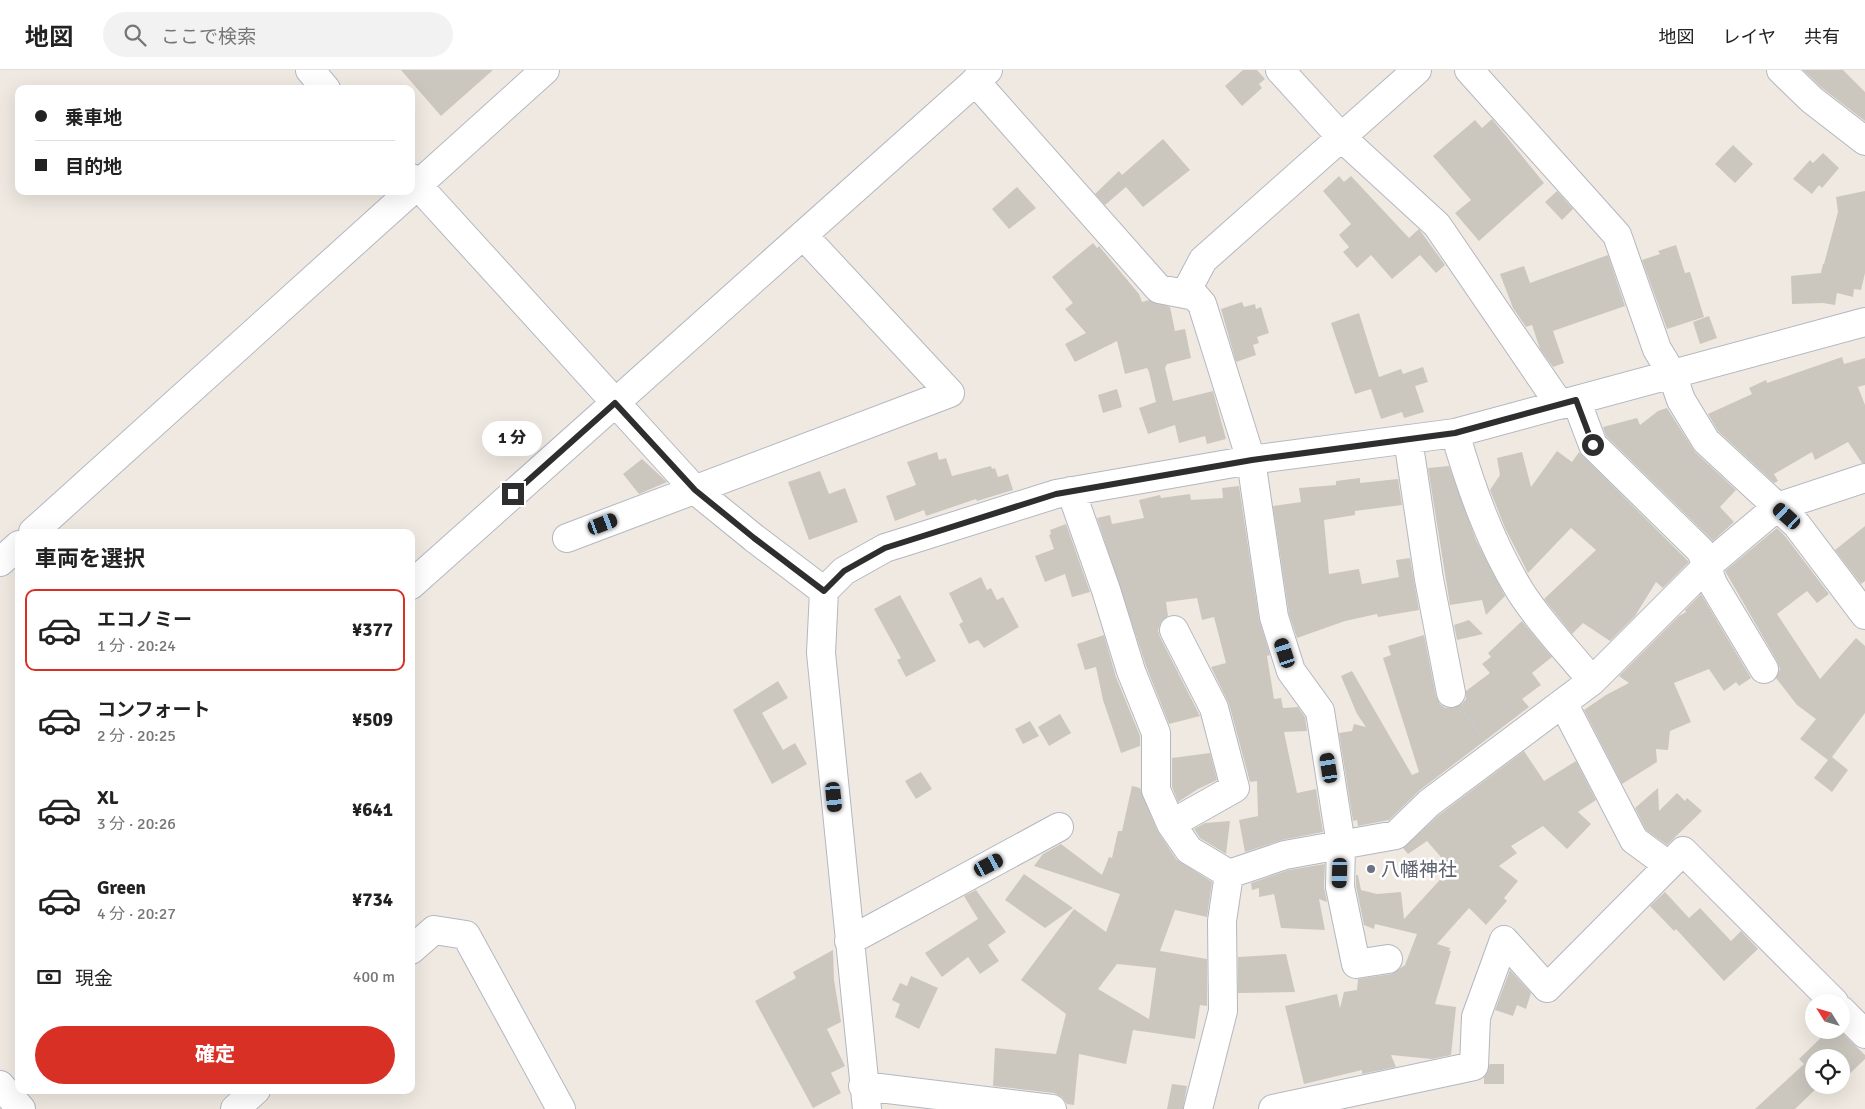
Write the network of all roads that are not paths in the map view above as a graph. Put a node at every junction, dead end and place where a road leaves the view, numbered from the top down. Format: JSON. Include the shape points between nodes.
{"nodes":[{"id":1,"x":310,"y":70,"type":"edge"},
{"id":2,"x":545,"y":70,"type":"edge"},
{"id":3,"x":1280,"y":70,"type":"edge"},
{"id":4,"x":1417,"y":70,"type":"edge"},
{"id":5,"x":1469,"y":70,"type":"edge"},
{"id":6,"x":1781,"y":70,"type":"edge"},
{"id":7,"x":982,"y":76,"type":"edge"},
{"id":8,"x":323,"y":85,"type":"edge"},
{"id":9,"x":1341,"y":137,"type":"junction"},
{"id":10,"x":1865,"y":141,"type":"edge"},
{"id":11,"x":415,"y":184,"type":"edge"},
{"id":12,"x":415,"y":188,"type":"edge"},
{"id":13,"x":403,"y":195,"type":"edge"},
{"id":14,"x":803,"y":235,"type":"junction"},
{"id":15,"x":1185,"y":294,"type":"junction"},
{"id":16,"x":1865,"y":322,"type":"edge"},
{"id":17,"x":1672,"y":374,"type":"junction"},
{"id":18,"x":1568,"y":402,"type":"junction"},
{"id":19,"x":615,"y":403,"type":"junction"},
{"id":20,"x":1455,"y":433,"type":"junction"},
{"id":21,"x":1408,"y":439,"type":"junction"},
{"id":22,"x":1252,"y":460,"type":"junction"},
{"id":23,"x":1865,"y":478,"type":"edge"},
{"id":24,"x":695,"y":490,"type":"junction"},
{"id":25,"x":1071,"y":491,"type":"junction"},
{"id":26,"x":1777,"y":507,"type":"junction"},
{"id":27,"x":36,"y":529,"type":"edge"},
{"id":28,"x":566,"y":538,"type":"dead end"},
{"id":29,"x":15,"y":549,"type":"edge"},
{"id":30,"x":0,"y":562,"type":"edge"},
{"id":31,"x":1707,"y":566,"type":"junction"},
{"id":32,"x":415,"y":581,"type":"edge"},
{"id":33,"x":824,"y":591,"type":"junction"},
{"id":34,"x":1865,"y":614,"type":"edge"},
{"id":35,"x":1174,"y":630,"type":"dead end"},
{"id":36,"x":1764,"y":669,"type":"dead end"},
{"id":37,"x":1592,"y":681,"type":"junction"},
{"id":38,"x":1451,"y":693,"type":"road end"},
{"id":39,"x":1562,"y":703,"type":"junction"},
{"id":40,"x":1170,"y":824,"type":"junction"},
{"id":41,"x":1059,"y":827,"type":"dead end"},
{"id":42,"x":1341,"y":845,"type":"junction"},
{"id":43,"x":1668,"y":865,"type":"junction"},
{"id":44,"x":1229,"y":874,"type":"junction"},
{"id":45,"x":849,"y":941,"type":"junction"},
{"id":46,"x":415,"y":947,"type":"edge"},
{"id":47,"x":1388,"y":959,"type":"dead end"},
{"id":48,"x":1826,"y":994,"type":"edge"},
{"id":49,"x":1850,"y":1019,"type":"edge"},
{"id":50,"x":1865,"y":1034,"type":"edge"},
{"id":51,"x":0,"y":1085,"type":"edge"},
{"id":52,"x":252,"y":1094,"type":"edge"},
{"id":53,"x":865,"y":1097,"type":"edge"},
{"id":54,"x":21,"y":1109,"type":"edge"},
{"id":55,"x":235,"y":1109,"type":"edge"},
{"id":56,"x":561,"y":1109,"type":"edge"},
{"id":57,"x":1052,"y":1109,"type":"edge"},
{"id":58,"x":1198,"y":1109,"type":"edge"},
{"id":59,"x":1273,"y":1109,"type":"edge"}],
"edges":[{"from":1,"to":8,"type":"street"},
{"from":2,"to":11,"type":"street"},
{"from":3,"to":9,"type":"street"},
{"from":4,"to":9,"type":"street"},
{"from":5,"to":17,"type":"street","via":[[1617,234],[1657,349]]},
{"from":6,"to":10,"type":"street","via":[[1812,100]]},
{"from":7,"to":14,"type":"street"},
{"from":7,"to":15,"type":"street","via":[[1159,289]]},
{"from":9,"to":15,"type":"street","via":[[1204,260]]},
{"from":9,"to":18,"type":"street","via":[[1437,224]]},
{"from":12,"to":19,"type":"street"},
{"from":13,"to":27,"type":"street"},
{"from":14,"to":19,"type":"street"},
{"from":14,"to":24,"type":"street","via":[[950,393]]},
{"from":15,"to":22,"type":"street","via":[[1195,296],[1202,304]]},
{"from":16,"to":17,"type":"street"},
{"from":17,"to":18,"type":"street"},
{"from":17,"to":26,"type":"street","via":[[1681,400],[1706,441]]},
{"from":18,"to":20,"type":"street"},
{"from":18,"to":31,"type":"street","via":[[1593,445],[1701,551]]},
{"from":19,"to":24,"type":"street"},
{"from":19,"to":32,"type":"street"},
{"from":20,"to":21,"type":"street"},
{"from":20,"to":37,"type":"street","via":[[1472,492],[1502,559],[1522,593]]},
{"from":21,"to":22,"type":"street"},
{"from":21,"to":38,"type":"street"},
{"from":22,"to":25,"type":"street"},
{"from":22,"to":42,"type":"street","via":[[1274,617],[1291,671],[1320,711]]},
{"from":23,"to":26,"type":"street"},
{"from":24,"to":28,"type":"street"},
{"from":24,"to":33,"type":"street"},
{"from":25,"to":33,"type":"street","via":[[885,548],[844,571]]},
{"from":25,"to":40,"type":"street","via":[[1156,733],[1156,790]]},
{"from":26,"to":31,"type":"street"},
{"from":26,"to":34,"type":"street","via":[[1797,525]]},
{"from":29,"to":30,"type":"street"},
{"from":31,"to":36,"type":"street","via":[[1713,584]]},
{"from":31,"to":37,"type":"street"},
{"from":33,"to":45,"type":"street","via":[[821,653]]},
{"from":35,"to":40,"type":"street","via":[[1214,708],[1235,788]]},
{"from":37,"to":39,"type":"street"},
{"from":39,"to":42,"type":"street","via":[[1430,803],[1396,834]]},
{"from":39,"to":43,"type":"street","via":[[1634,840]]},
{"from":40,"to":44,"type":"street","via":[[1189,850]]},
{"from":41,"to":45,"type":"street"},
{"from":42,"to":44,"type":"street","via":[[1285,855]]},
{"from":42,"to":47,"type":"street","via":[[1340,887],[1356,964]]},
{"from":43,"to":48,"type":"street","via":[[1683,851]]},
{"from":43,"to":59,"type":"street","via":[[1547,988],[1504,940],[1476,1017],[1474,1066]]},
{"from":44,"to":58,"type":"street","via":[[1222,921],[1224,1011]]},
{"from":45,"to":53,"type":"street"},
{"from":46,"to":56,"type":"street","via":[[434,930],[466,935]]},
{"from":49,"to":50,"type":"street"},
{"from":51,"to":54,"type":"street"},
{"from":52,"to":55,"type":"street"},
{"from":53,"to":57,"type":"street"}]}
